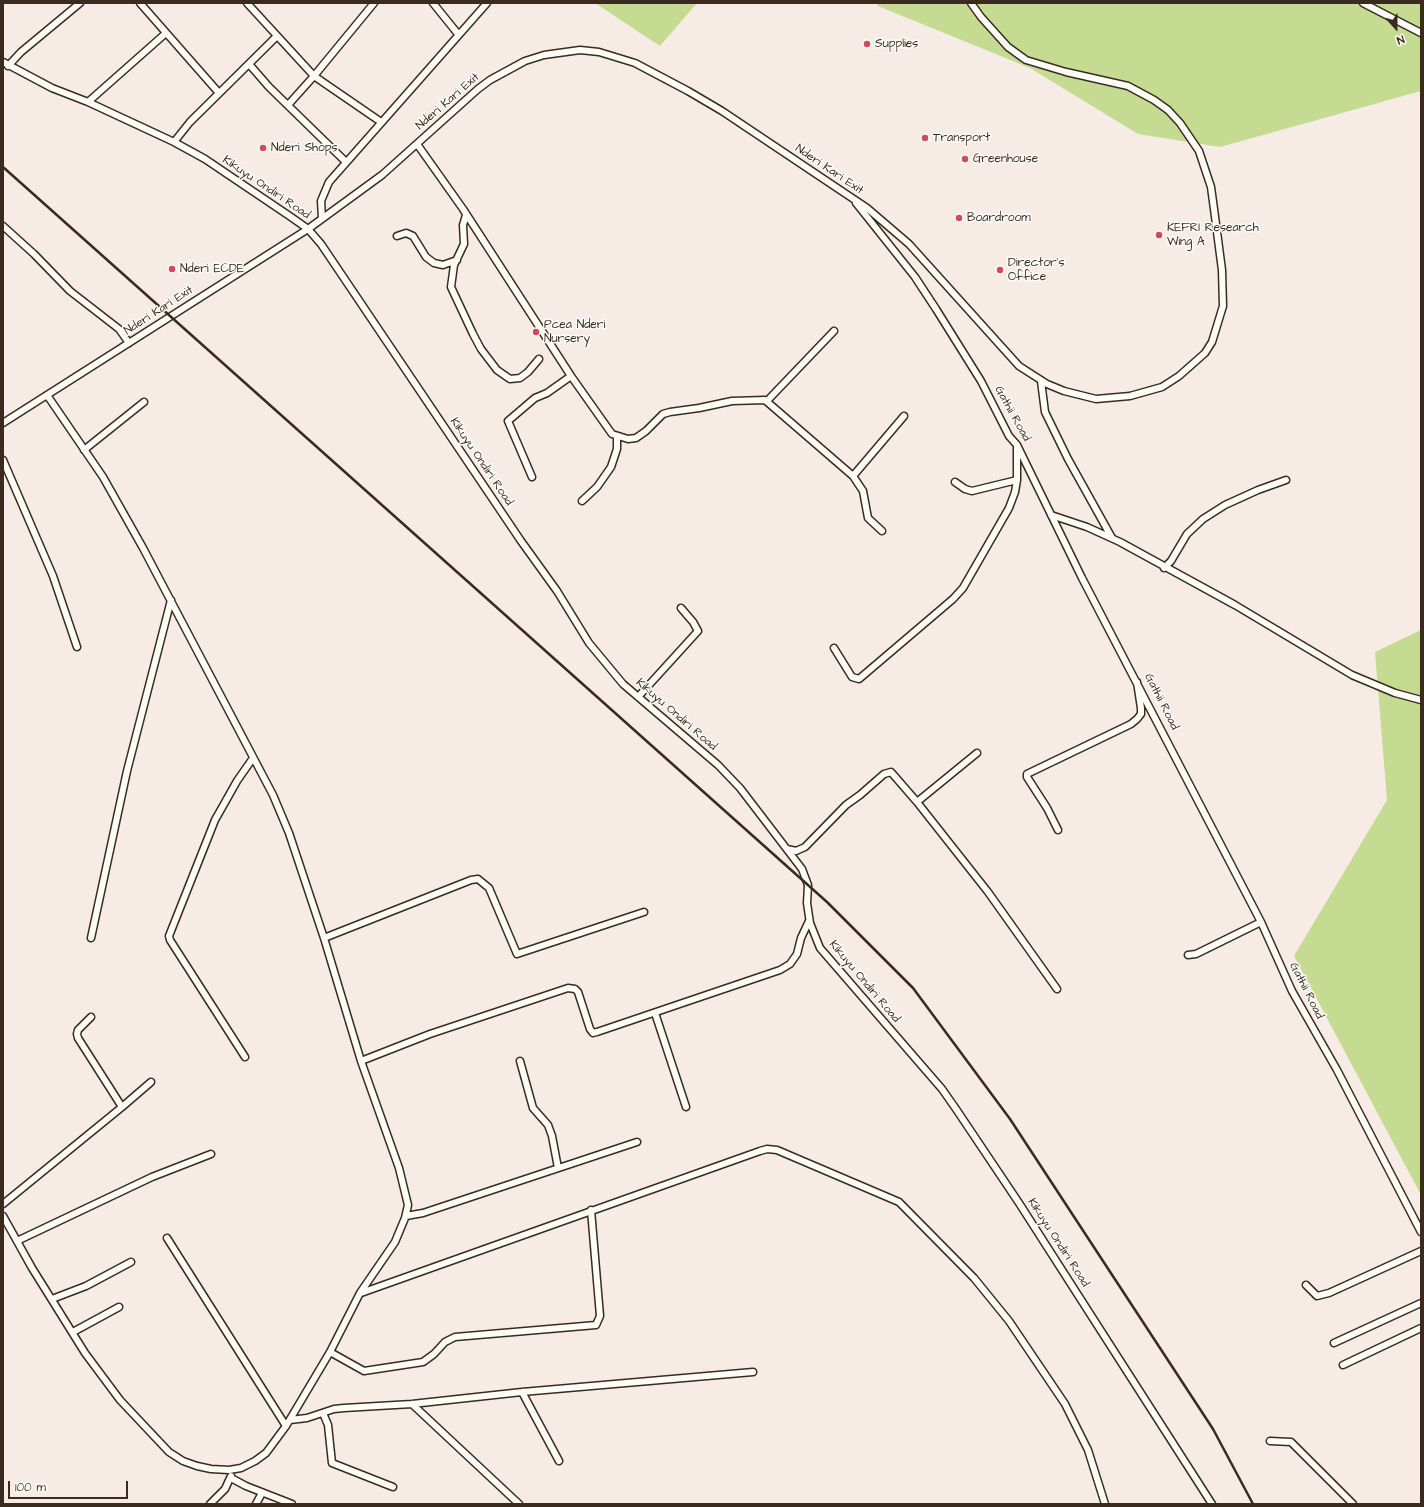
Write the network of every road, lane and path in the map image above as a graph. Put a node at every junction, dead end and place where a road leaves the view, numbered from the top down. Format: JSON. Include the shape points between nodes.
{"nodes":[{"id":1,"x":80,"y":3,"type":"edge"},
{"id":2,"x":140,"y":3,"type":"edge"},
{"id":3,"x":247,"y":3,"type":"edge"},
{"id":4,"x":374,"y":3,"type":"edge"},
{"id":5,"x":433,"y":3,"type":"edge"},
{"id":6,"x":487,"y":3,"type":"edge"},
{"id":7,"x":971,"y":3,"type":"edge"},
{"id":8,"x":1363,"y":3,"type":"edge"},
{"id":9,"x":166,"y":33,"type":"junction"},
{"id":10,"x":1421,"y":33,"type":"edge"},
{"id":11,"x":458,"y":34,"type":"junction"},
{"id":12,"x":276,"y":37,"type":"junction"},
{"id":13,"x":6,"y":64,"type":"edge"},
{"id":14,"x":249,"y":64,"type":"junction"},
{"id":15,"x":314,"y":76,"type":"junction"},
{"id":16,"x":219,"y":93,"type":"junction"},
{"id":17,"x":88,"y":102,"type":"junction"},
{"id":18,"x":288,"y":105,"type":"junction"},
{"id":19,"x":381,"y":122,"type":"junction"},
{"id":20,"x":174,"y":142,"type":"junction"},
{"id":21,"x":417,"y":144,"type":"junction"},
{"id":22,"x":346,"y":162,"type":"junction"},
{"id":23,"x":853,"y":198,"type":"junction"},
{"id":24,"x":466,"y":215,"type":"junction"},
{"id":25,"x":322,"y":218,"type":"junction"},
{"id":26,"x":3,"y":226,"type":"edge"},
{"id":27,"x":308,"y":229,"type":"junction"},
{"id":28,"x":396,"y":236,"type":"dead end"},
{"id":29,"x":457,"y":260,"type":"junction"},
{"id":30,"x":834,"y":331,"type":"dead end"},
{"id":31,"x":129,"y":344,"type":"junction"},
{"id":32,"x":539,"y":359,"type":"dead end"},
{"id":33,"x":571,"y":376,"type":"junction"},
{"id":34,"x":1041,"y":381,"type":"junction"},
{"id":35,"x":47,"y":395,"type":"junction"},
{"id":36,"x":767,"y":401,"type":"junction"},
{"id":37,"x":144,"y":402,"type":"dead end"},
{"id":38,"x":904,"y":416,"type":"dead end"},
{"id":39,"x":3,"y":424,"type":"edge"},
{"id":40,"x":617,"y":437,"type":"junction"},
{"id":41,"x":1017,"y":445,"type":"junction"},
{"id":42,"x":84,"y":450,"type":"junction"},
{"id":43,"x":3,"y":460,"type":"edge"},
{"id":44,"x":853,"y":476,"type":"junction"},
{"id":45,"x":532,"y":477,"type":"dead end"},
{"id":46,"x":1017,"y":480,"type":"junction"},
{"id":47,"x":1286,"y":480,"type":"dead end"},
{"id":48,"x":955,"y":482,"type":"dead end"},
{"id":49,"x":582,"y":501,"type":"dead end"},
{"id":50,"x":1051,"y":515,"type":"junction"},
{"id":51,"x":882,"y":531,"type":"dead end"},
{"id":52,"x":1112,"y":538,"type":"junction"},
{"id":53,"x":1164,"y":568,"type":"junction"},
{"id":54,"x":171,"y":600,"type":"junction"},
{"id":55,"x":681,"y":608,"type":"dead end"},
{"id":56,"x":77,"y":647,"type":"dead end"},
{"id":57,"x":834,"y":648,"type":"dead end"},
{"id":58,"x":1136,"y":678,"type":"junction"},
{"id":59,"x":638,"y":697,"type":"junction"},
{"id":60,"x":1421,"y":700,"type":"edge"},
{"id":61,"x":977,"y":753,"type":"dead end"},
{"id":62,"x":253,"y":758,"type":"junction"},
{"id":63,"x":917,"y":802,"type":"junction"},
{"id":64,"x":1058,"y":830,"type":"dead end"},
{"id":65,"x":787,"y":849,"type":"junction"},
{"id":66,"x":644,"y":912,"type":"dead end"},
{"id":67,"x":809,"y":921,"type":"junction"},
{"id":68,"x":1261,"y":922,"type":"junction"},
{"id":69,"x":91,"y":938,"type":"dead end"},
{"id":70,"x":324,"y":938,"type":"junction"},
{"id":71,"x":1188,"y":955,"type":"dead end"},
{"id":72,"x":1057,"y":989,"type":"dead end"},
{"id":73,"x":655,"y":1013,"type":"junction"},
{"id":74,"x":91,"y":1017,"type":"dead end"},
{"id":75,"x":245,"y":1057,"type":"dead end"},
{"id":76,"x":362,"y":1061,"type":"junction"},
{"id":77,"x":520,"y":1061,"type":"dead end"},
{"id":78,"x":151,"y":1082,"type":"dead end"},
{"id":79,"x":122,"y":1107,"type":"junction"},
{"id":80,"x":686,"y":1107,"type":"dead end"},
{"id":81,"x":637,"y":1142,"type":"dead end"},
{"id":82,"x":211,"y":1154,"type":"dead end"},
{"id":83,"x":558,"y":1168,"type":"junction"},
{"id":84,"x":3,"y":1204,"type":"edge"},
{"id":85,"x":592,"y":1210,"type":"junction"},
{"id":86,"x":3,"y":1216,"type":"edge"},
{"id":87,"x":406,"y":1216,"type":"junction"},
{"id":88,"x":1421,"y":1232,"type":"edge"},
{"id":89,"x":167,"y":1238,"type":"dead end"},
{"id":90,"x":17,"y":1241,"type":"junction"},
{"id":91,"x":1421,"y":1251,"type":"edge"},
{"id":92,"x":131,"y":1262,"type":"dead end"},
{"id":93,"x":1306,"y":1286,"type":"dead end"},
{"id":94,"x":360,"y":1293,"type":"junction"},
{"id":95,"x":52,"y":1299,"type":"junction"},
{"id":96,"x":1421,"y":1303,"type":"edge"},
{"id":97,"x":119,"y":1307,"type":"dead end"},
{"id":98,"x":1421,"y":1328,"type":"edge"},
{"id":99,"x":72,"y":1332,"type":"junction"},
{"id":100,"x":1334,"y":1343,"type":"dead end"},
{"id":101,"x":330,"y":1352,"type":"junction"},
{"id":102,"x":1343,"y":1365,"type":"dead end"},
{"id":103,"x":753,"y":1372,"type":"dead end"},
{"id":104,"x":522,"y":1392,"type":"junction"},
{"id":105,"x":412,"y":1404,"type":"junction"},
{"id":106,"x":323,"y":1413,"type":"junction"},
{"id":107,"x":288,"y":1423,"type":"junction"},
{"id":108,"x":1270,"y":1441,"type":"dead end"},
{"id":109,"x":559,"y":1461,"type":"dead end"},
{"id":110,"x":233,"y":1469,"type":"junction"},
{"id":111,"x":230,"y":1478,"type":"junction"},
{"id":112,"x":393,"y":1487,"type":"dead end"},
{"id":113,"x":262,"y":1493,"type":"junction"},
{"id":114,"x":210,"y":1504,"type":"edge"},
{"id":115,"x":256,"y":1504,"type":"edge"},
{"id":116,"x":292,"y":1504,"type":"edge"},
{"id":117,"x":519,"y":1504,"type":"edge"},
{"id":118,"x":1105,"y":1504,"type":"edge"},
{"id":119,"x":1212,"y":1504,"type":"edge"},
{"id":120,"x":1353,"y":1504,"type":"edge"}],
"edges":[{"from":1,"to":13,"type":"street"},
{"from":2,"to":9,"type":"street"},
{"from":3,"to":12,"type":"street"},
{"from":4,"to":15,"type":"street"},
{"from":5,"to":11,"type":"street"},
{"from":6,"to":11,"type":"street"},
{"from":7,"to":34,"type":"street","name":"Nderi Kari Exit","via":[[1008,47],[1026,60],[1060,71],[1128,86],[1168,110],[1192,138],[1211,187],[1223,294],[1221,315],[1212,342],[1205,353],[1162,387],[1130,396],[1108,399],[1085,398]]},
{"from":8,"to":10,"type":"street"},
{"from":9,"to":16,"type":"street"},
{"from":9,"to":17,"type":"street"},
{"from":11,"to":19,"type":"street"},
{"from":12,"to":14,"type":"street"},
{"from":12,"to":15,"type":"street"},
{"from":13,"to":17,"type":"street","name":"Kikuyu Ondiri Road","via":[[52,88]]},
{"from":14,"to":16,"type":"street"},
{"from":14,"to":18,"type":"street"},
{"from":15,"to":18,"type":"street"},
{"from":15,"to":19,"type":"street"},
{"from":16,"to":20,"type":"street"},
{"from":17,"to":20,"type":"street","name":"Kikuyu Ondiri Road"},
{"from":18,"to":22,"type":"street"},
{"from":19,"to":22,"type":"street"},
{"from":20,"to":27,"type":"street","name":"Kikuyu Ondiri Road"},
{"from":21,"to":23,"type":"street","name":"Nderi Kari Exit","via":[[478,89],[502,73],[544,55],[564,51],[591,51],[635,63],[688,91]]},
{"from":21,"to":24,"type":"street"},
{"from":21,"to":25,"type":"street","name":"Nderi Kari Exit","via":[[382,175]]},
{"from":22,"to":25,"type":"street","via":[[320,201]]},
{"from":23,"to":34,"type":"street","name":"Nderi Kari Exit","via":[[895,231],[1009,355]]},
{"from":23,"to":41,"type":"street","name":"Gathii Road","via":[[940,314]]},
{"from":24,"to":29,"type":"street","via":[[463,226],[464,244]]},
{"from":24,"to":33,"type":"street"},
{"from":25,"to":27,"type":"street","name":"Nderi Kari Exit"},
{"from":26,"to":31,"type":"street","via":[[74,295],[119,329]]},
{"from":27,"to":31,"type":"street","name":"Nderi Kari Exit"},
{"from":27,"to":59,"type":"street","name":"Kikuyu Ondiri Road","via":[[342,274],[517,535],[558,590],[589,643],[616,677]]},
{"from":28,"to":29,"type":"street","via":[[406,233],[412,236],[426,257],[434,263],[442,265]]},
{"from":29,"to":32,"type":"street","via":[[451,281],[452,293],[481,349],[498,370],[510,379],[520,378]]},
{"from":30,"to":36,"type":"street"},
{"from":31,"to":35,"type":"street","name":"Nderi Kari Exit"},
{"from":33,"to":40,"type":"street","via":[[609,431]]},
{"from":33,"to":45,"type":"street","via":[[535,398],[508,421]]},
{"from":34,"to":52,"type":"street","via":[[1044,412]]},
{"from":35,"to":39,"type":"street","name":"Nderi Kari Exit"},
{"from":35,"to":42,"type":"street"},
{"from":36,"to":40,"type":"street","via":[[732,401],[670,412],[663,414],[636,438]]},
{"from":36,"to":44,"type":"street"},
{"from":37,"to":42,"type":"street"},
{"from":38,"to":44,"type":"street"},
{"from":40,"to":49,"type":"street","via":[[617,449],[611,467],[597,487]]},
{"from":41,"to":46,"type":"street"},
{"from":41,"to":50,"type":"street","name":"Gathii Road"},
{"from":42,"to":54,"type":"street","via":[[107,484]]},
{"from":43,"to":56,"type":"street","via":[[53,576]]},
{"from":44,"to":51,"type":"street","via":[[863,491],[868,518]]},
{"from":46,"to":48,"type":"street","via":[[972,491]]},
{"from":46,"to":57,"type":"street","via":[[1009,508],[963,588],[939,612],[859,679],[852,677]]},
{"from":47,"to":53,"type":"street","via":[[1225,505],[1203,519],[1187,534]]},
{"from":50,"to":52,"type":"street"},
{"from":50,"to":58,"type":"street","name":"Gathii Road"},
{"from":52,"to":53,"type":"street"},
{"from":53,"to":60,"type":"street","via":[[1235,605],[1352,675],[1389,691]]},
{"from":54,"to":62,"type":"street"},
{"from":54,"to":69,"type":"street","via":[[127,770]]},
{"from":55,"to":59,"type":"street","via":[[698,631]]},
{"from":58,"to":64,"type":"street","via":[[1141,708],[1137,719],[1027,774]]},
{"from":58,"to":68,"type":"street","name":"Gathii Road"},
{"from":59,"to":65,"type":"street","name":"Kikuyu Ondiri Road","via":[[718,765],[748,798]]},
{"from":61,"to":63,"type":"street"},
{"from":62,"to":70,"type":"street","via":[[273,795],[289,833]]},
{"from":62,"to":75,"type":"street","via":[[215,820],[169,936]]},
{"from":63,"to":65,"type":"street","via":[[894,774],[888,771],[846,804],[805,847],[796,851]]},
{"from":63,"to":72,"type":"street","via":[[988,892]]},
{"from":65,"to":67,"type":"street","name":"Kikuyu Ondiri Road","via":[[806,876]]},
{"from":66,"to":70,"type":"street","via":[[517,954],[489,888],[478,879]]},
{"from":67,"to":73,"type":"street","via":[[797,954],[785,967]]},
{"from":67,"to":119,"type":"street","name":"Kikuyu Ondiri Road","via":[[820,948],[942,1089],[956,1109]]},
{"from":68,"to":71,"type":"street","via":[[1196,954]]},
{"from":68,"to":88,"type":"street","name":"Gathii Road","via":[[1292,992],[1337,1070]]},
{"from":70,"to":76,"type":"street"},
{"from":73,"to":76,"type":"street","via":[[593,1033],[578,992],[575,988],[568,988],[430,1034]]},
{"from":73,"to":80,"type":"street"},
{"from":74,"to":79,"type":"street","via":[[76,1034]]},
{"from":76,"to":87,"type":"street","via":[[403,1182],[408,1205]]},
{"from":77,"to":83,"type":"street","via":[[533,1108],[548,1126],[552,1136]]},
{"from":78,"to":79,"type":"street"},
{"from":79,"to":84,"type":"street"},
{"from":81,"to":83,"type":"street"},
{"from":82,"to":90,"type":"street","via":[[152,1176]]},
{"from":83,"to":87,"type":"street","via":[[423,1213]]},
{"from":85,"to":94,"type":"street"},
{"from":85,"to":101,"type":"street","via":[[600,1316],[596,1325],[455,1337],[445,1342],[429,1359],[422,1362],[364,1371]]},
{"from":85,"to":118,"type":"street","via":[[767,1149],[788,1154],[899,1202],[989,1294],[1044,1371],[1078,1429],[1095,1469]]},
{"from":86,"to":90,"type":"street"},
{"from":87,"to":94,"type":"street","via":[[395,1242]]},
{"from":89,"to":107,"type":"street"},
{"from":90,"to":95,"type":"street"},
{"from":91,"to":93,"type":"street","via":[[1329,1293],[1317,1296]]},
{"from":92,"to":95,"type":"street","via":[[86,1286]]},
{"from":94,"to":101,"type":"street"},
{"from":95,"to":99,"type":"street"},
{"from":96,"to":100,"type":"street"},
{"from":97,"to":99,"type":"street"},
{"from":98,"to":102,"type":"street"},
{"from":99,"to":110,"type":"street","via":[[120,1400],[169,1452],[183,1461],[204,1468]]},
{"from":101,"to":107,"type":"street"},
{"from":103,"to":104,"type":"street"},
{"from":104,"to":105,"type":"street"},
{"from":104,"to":109,"type":"street"},
{"from":105,"to":106,"type":"street","via":[[344,1408]]},
{"from":105,"to":117,"type":"street"},
{"from":106,"to":107,"type":"street"},
{"from":106,"to":112,"type":"street","via":[[327,1421],[332,1463]]},
{"from":107,"to":110,"type":"street","via":[[266,1453],[255,1461]]},
{"from":108,"to":120,"type":"street","via":[[1290,1442]]},
{"from":110,"to":111,"type":"street"},
{"from":111,"to":113,"type":"street"},
{"from":111,"to":114,"type":"street","via":[[225,1489]]},
{"from":113,"to":115,"type":"street"},
{"from":113,"to":116,"type":"street"}]}
